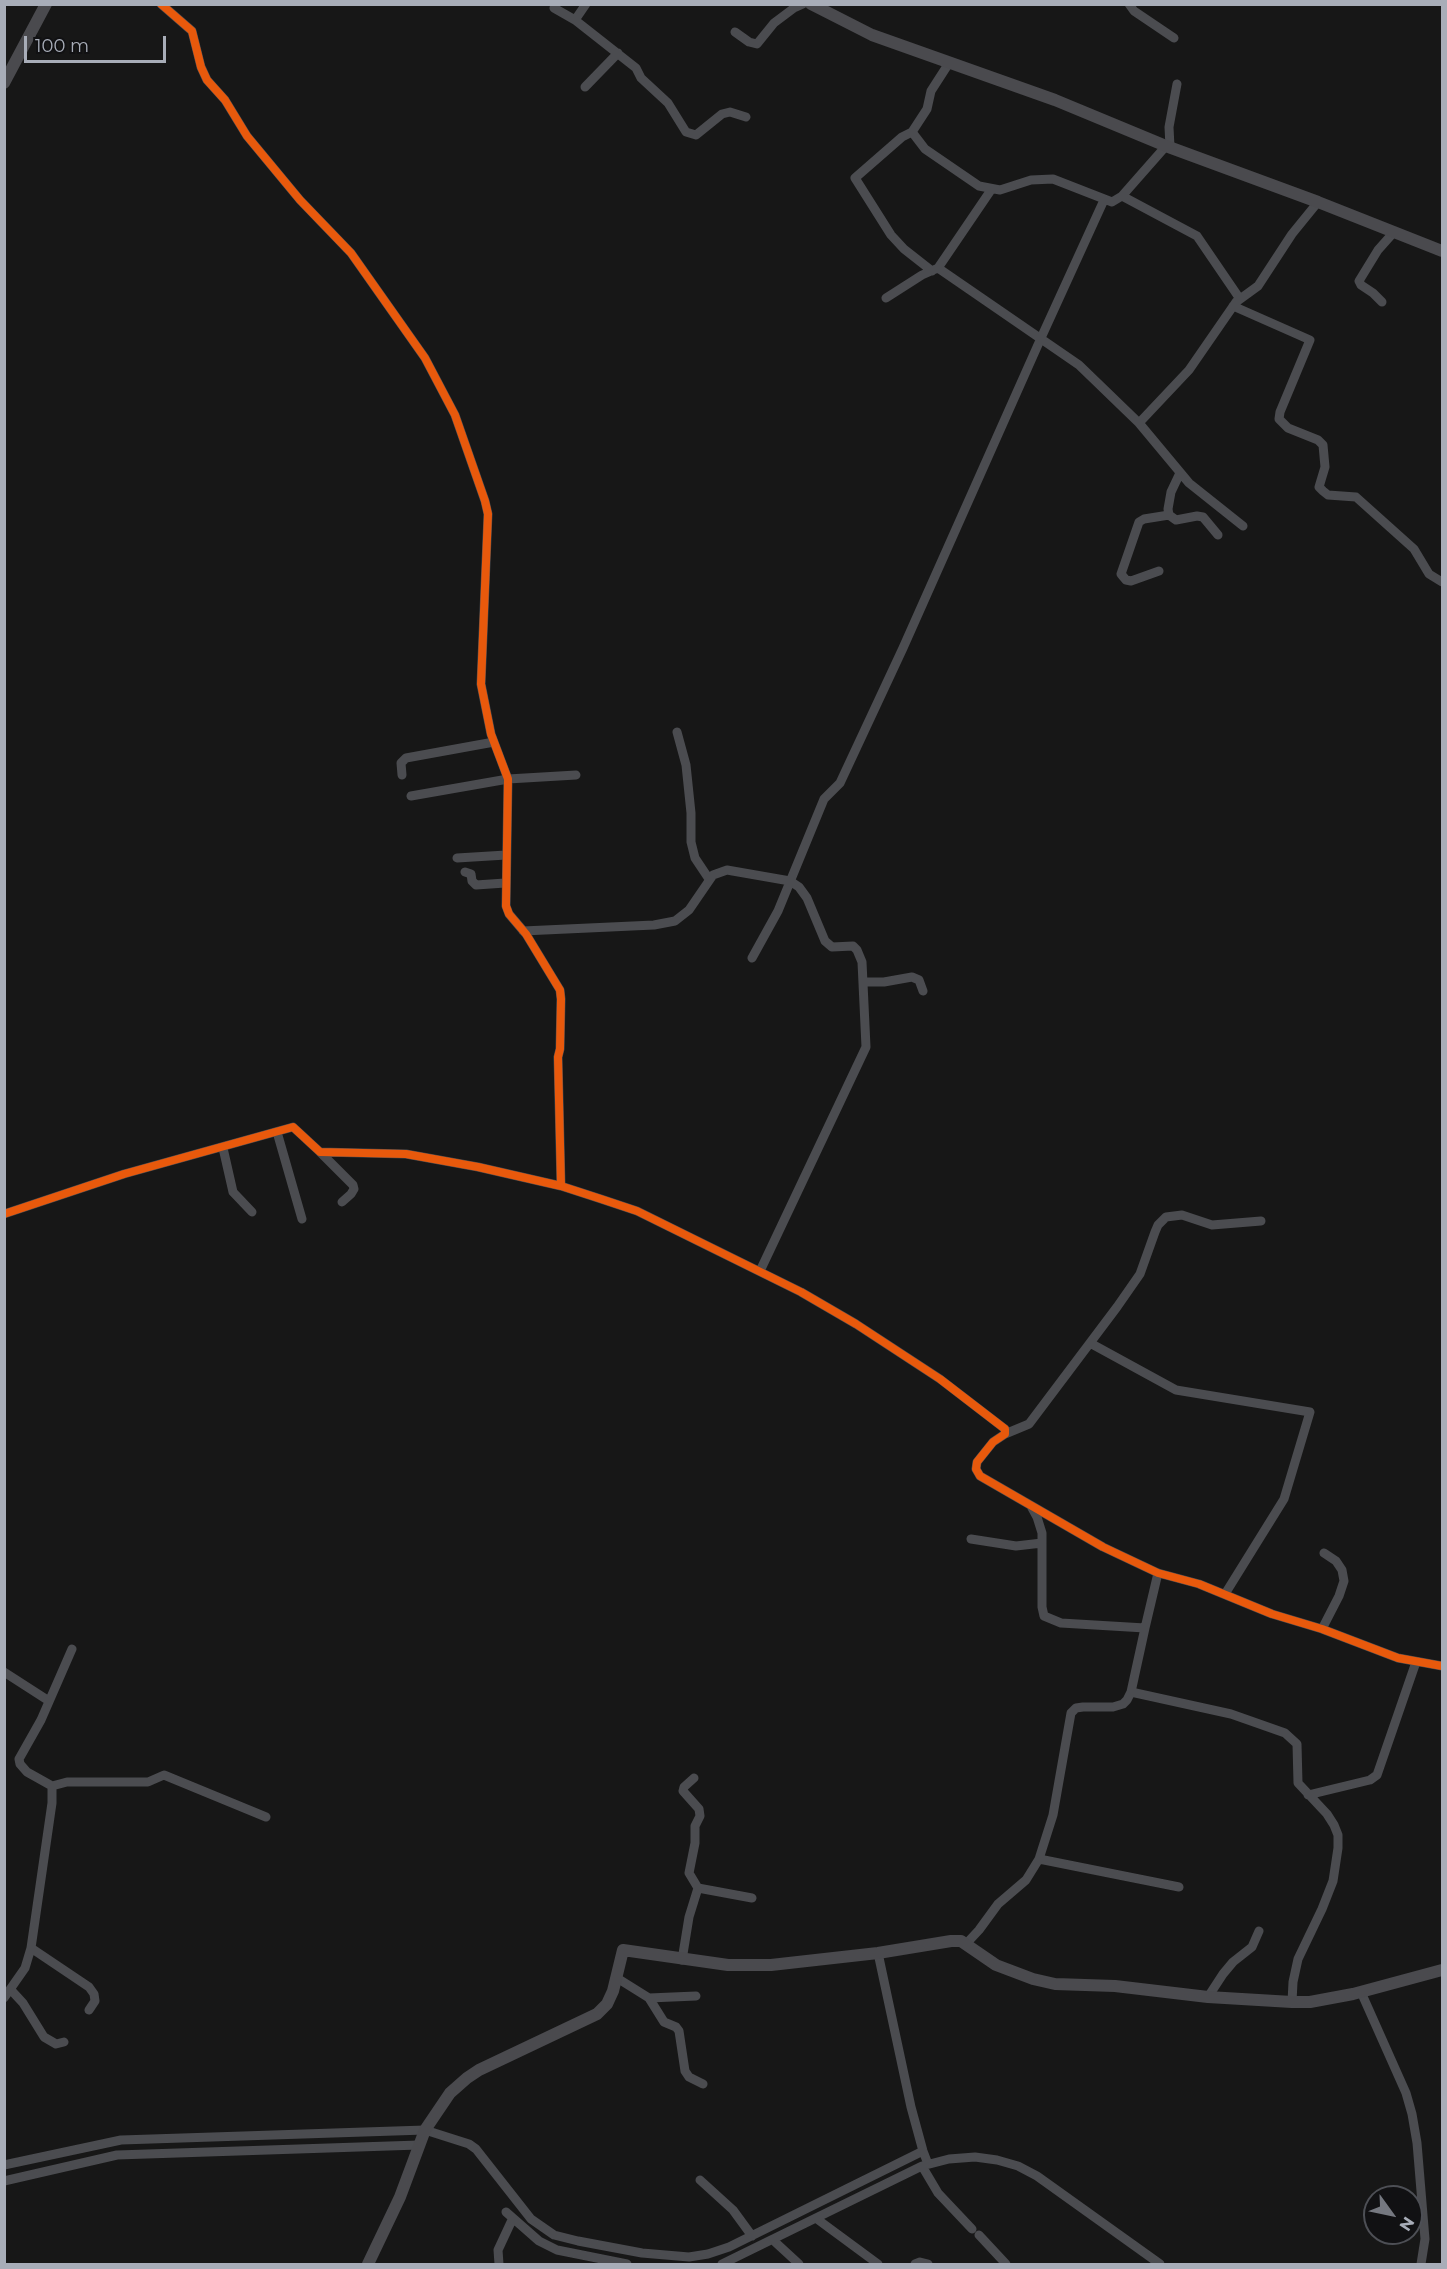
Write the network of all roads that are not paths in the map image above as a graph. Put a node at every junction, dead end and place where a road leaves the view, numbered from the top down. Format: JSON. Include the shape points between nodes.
{"nodes":[{"id":1,"x":46,"y":4,"type":"edge"},
{"id":2,"x":161,"y":4,"type":"edge"},
{"id":3,"x":586,"y":4,"type":"edge"},
{"id":4,"x":803,"y":4,"type":"edge"},
{"id":5,"x":811,"y":4,"type":"edge"},
{"id":6,"x":1129,"y":4,"type":"edge"},
{"id":7,"x":554,"y":8,"type":"dead end"},
{"id":8,"x":575,"y":20,"type":"junction"},
{"id":9,"x":735,"y":32,"type":"dead end"},
{"id":10,"x":1174,"y":38,"type":"dead end"},
{"id":11,"x":618,"y":53,"type":"junction"},
{"id":12,"x":949,"y":63,"type":"junction"},
{"id":13,"x":4,"y":83,"type":"edge"},
{"id":14,"x":1177,"y":84,"type":"dead end"},
{"id":15,"x":585,"y":87,"type":"dead end"},
{"id":16,"x":746,"y":117,"type":"dead end"},
{"id":17,"x":912,"y":132,"type":"junction"},
{"id":18,"x":1168,"y":147,"type":"junction"},
{"id":19,"x":991,"y":190,"type":"junction"},
{"id":20,"x":1122,"y":196,"type":"junction"},
{"id":21,"x":1104,"y":200,"type":"junction"},
{"id":22,"x":1318,"y":202,"type":"junction"},
{"id":23,"x":1394,"y":232,"type":"junction"},
{"id":24,"x":1443,"y":251,"type":"edge"},
{"id":25,"x":935,"y":269,"type":"junction"},
{"id":26,"x":886,"y":298,"type":"dead end"},
{"id":27,"x":1240,"y":299,"type":"junction"},
{"id":28,"x":1382,"y":302,"type":"dead end"},
{"id":29,"x":1233,"y":306,"type":"junction"},
{"id":30,"x":1041,"y":338,"type":"junction"},
{"id":31,"x":1139,"y":423,"type":"junction"},
{"id":32,"x":1180,"y":473,"type":"junction"},
{"id":33,"x":1169,"y":515,"type":"junction"},
{"id":34,"x":1244,"y":526,"type":"dead end"},
{"id":35,"x":1218,"y":535,"type":"dead end"},
{"id":36,"x":1159,"y":571,"type":"dead end"},
{"id":37,"x":1443,"y":582,"type":"edge"},
{"id":38,"x":678,"y":732,"type":"dead end"},
{"id":39,"x":494,"y":742,"type":"junction"},
{"id":40,"x":402,"y":775,"type":"dead end"},
{"id":41,"x":576,"y":775,"type":"dead end"},
{"id":42,"x":508,"y":779,"type":"junction"},
{"id":43,"x":411,"y":796,"type":"dead end"},
{"id":44,"x":506,"y":855,"type":"junction"},
{"id":45,"x":457,"y":858,"type":"dead end"},
{"id":46,"x":465,"y":872,"type":"dead end"},
{"id":47,"x":709,"y":879,"type":"junction"},
{"id":48,"x":790,"y":881,"type":"junction"},
{"id":49,"x":506,"y":883,"type":"junction"},
{"id":50,"x":524,"y":931,"type":"junction"},
{"id":51,"x":752,"y":958,"type":"dead end"},
{"id":52,"x":863,"y":982,"type":"junction"},
{"id":53,"x":923,"y":991,"type":"dead end"},
{"id":54,"x":277,"y":1132,"type":"junction"},
{"id":55,"x":223,"y":1148,"type":"junction"},
{"id":56,"x":320,"y":1152,"type":"junction"},
{"id":57,"x":561,"y":1186,"type":"junction"},
{"id":58,"x":342,"y":1202,"type":"dead end"},
{"id":59,"x":252,"y":1212,"type":"dead end"},
{"id":60,"x":4,"y":1214,"type":"edge"},
{"id":61,"x":302,"y":1219,"type":"dead end"},
{"id":62,"x":1261,"y":1221,"type":"dead end"},
{"id":63,"x":760,"y":1271,"type":"junction"},
{"id":64,"x":1090,"y":1343,"type":"junction"},
{"id":65,"x":1005,"y":1434,"type":"junction"},
{"id":66,"x":1029,"y":1504,"type":"junction"},
{"id":67,"x":972,"y":1539,"type":"dead end"},
{"id":68,"x":1042,"y":1543,"type":"junction"},
{"id":69,"x":1324,"y":1552,"type":"dead end"},
{"id":70,"x":1158,"y":1573,"type":"junction"},
{"id":71,"x":1225,"y":1594,"type":"junction"},
{"id":72,"x":1145,"y":1628,"type":"junction"},
{"id":73,"x":1322,"y":1629,"type":"junction"},
{"id":74,"x":72,"y":1649,"type":"dead end"},
{"id":75,"x":1416,"y":1662,"type":"junction"},
{"id":76,"x":1443,"y":1666,"type":"edge"},
{"id":77,"x":4,"y":1672,"type":"edge"},
{"id":78,"x":1131,"y":1692,"type":"junction"},
{"id":79,"x":49,"y":1701,"type":"junction"},
{"id":80,"x":694,"y":1778,"type":"dead end"},
{"id":81,"x":52,"y":1786,"type":"junction"},
{"id":82,"x":1308,"y":1795,"type":"junction"},
{"id":83,"x":266,"y":1817,"type":"dead end"},
{"id":84,"x":1039,"y":1859,"type":"junction"},
{"id":85,"x":1179,"y":1887,"type":"dead end"},
{"id":86,"x":698,"y":1888,"type":"junction"},
{"id":87,"x":752,"y":1898,"type":"dead end"},
{"id":88,"x":1259,"y":1931,"type":"dead end"},
{"id":89,"x":966,"y":1944,"type":"junction"},
{"id":90,"x":31,"y":1948,"type":"junction"},
{"id":91,"x":878,"y":1953,"type":"junction"},
{"id":92,"x":682,"y":1960,"type":"junction"},
{"id":93,"x":1443,"y":1970,"type":"edge"},
{"id":94,"x":616,"y":1978,"type":"junction"},
{"id":95,"x":1361,"y":1992,"type":"junction"},
{"id":96,"x":8,"y":1994,"type":"edge"},
{"id":97,"x":696,"y":1996,"type":"dead end"},
{"id":98,"x":1208,"y":1997,"type":"junction"},
{"id":99,"x":649,"y":1998,"type":"junction"},
{"id":100,"x":1292,"y":2002,"type":"junction"},
{"id":101,"x":89,"y":2010,"type":"dead end"},
{"id":102,"x":64,"y":2042,"type":"dead end"},
{"id":103,"x":703,"y":2084,"type":"dead end"},
{"id":104,"x":425,"y":2130,"type":"junction"},
{"id":105,"x":419,"y":2145,"type":"junction"},
{"id":106,"x":925,"y":2159,"type":"junction"},
{"id":107,"x":4,"y":2165,"type":"edge"},
{"id":108,"x":700,"y":2180,"type":"dead end"},
{"id":109,"x":4,"y":2181,"type":"edge"},
{"id":110,"x":817,"y":2219,"type":"junction"},
{"id":111,"x":752,"y":2236,"type":"junction"},
{"id":112,"x":774,"y":2241,"type":"junction"},
{"id":113,"x":368,"y":2265,"type":"edge"},
{"id":114,"x":499,"y":2265,"type":"edge"},
{"id":115,"x":627,"y":2265,"type":"edge"},
{"id":116,"x":722,"y":2265,"type":"edge"},
{"id":117,"x":799,"y":2265,"type":"edge"},
{"id":118,"x":878,"y":2265,"type":"edge"},
{"id":119,"x":915,"y":2265,"type":"edge"},
{"id":120,"x":928,"y":2265,"type":"edge"},
{"id":121,"x":1006,"y":2265,"type":"edge"},
{"id":122,"x":1160,"y":2265,"type":"edge"},
{"id":123,"x":1421,"y":2265,"type":"edge"}],
"edges":[{"from":1,"to":13,"type":"street"},
{"from":2,"to":39,"type":"street","via":[[192,31],[207,80],[225,100],[247,136],[300,201],[351,253],[425,358],[454,415],[487,508],[480,670]]},
{"from":3,"to":8,"type":"street"},
{"from":4,"to":9,"type":"street","via":[[774,23],[757,44]]},
{"from":5,"to":12,"type":"street","via":[[872,35]]},
{"from":6,"to":10,"type":"street"},
{"from":7,"to":8,"type":"street"},
{"from":8,"to":11,"type":"street"},
{"from":11,"to":15,"type":"street"},
{"from":11,"to":16,"type":"street","via":[[668,103],[686,132],[696,135],[722,114]]},
{"from":12,"to":17,"type":"street"},
{"from":12,"to":18,"type":"street","via":[[1055,100]]},
{"from":14,"to":18,"type":"street"},
{"from":17,"to":19,"type":"street","via":[[925,149]]},
{"from":17,"to":25,"type":"street","via":[[855,178],[891,235],[904,249]]},
{"from":18,"to":20,"type":"street"},
{"from":18,"to":22,"type":"street"},
{"from":19,"to":21,"type":"street","via":[[1030,180],[1053,179]]},
{"from":19,"to":25,"type":"street"},
{"from":20,"to":21,"type":"street","via":[[1112,202]]},
{"from":20,"to":27,"type":"street","via":[[1197,236]]},
{"from":21,"to":30,"type":"street"},
{"from":22,"to":23,"type":"street"},
{"from":22,"to":27,"type":"street","via":[[1258,286]]},
{"from":23,"to":24,"type":"street"},
{"from":23,"to":28,"type":"street","via":[[1359,280]]},
{"from":25,"to":26,"type":"street"},
{"from":25,"to":30,"type":"street"},
{"from":27,"to":29,"type":"street"},
{"from":29,"to":31,"type":"street","via":[[1189,370]]},
{"from":29,"to":37,"type":"street","via":[[1309,338],[1280,419],[1288,428],[1323,445],[1325,467],[1319,487],[1328,495],[1356,497],[1413,549],[1429,574]]},
{"from":30,"to":31,"type":"street","via":[[1088,372]]},
{"from":30,"to":48,"type":"street","via":[[898,659],[840,783],[824,799]]},
{"from":31,"to":32,"type":"street"},
{"from":32,"to":33,"type":"street","via":[[1171,492]]},
{"from":32,"to":34,"type":"street"},
{"from":33,"to":35,"type":"street","via":[[1176,520],[1203,517]]},
{"from":33,"to":36,"type":"street","via":[[1139,522],[1120,574],[1131,581]]},
{"from":38,"to":47,"type":"street","via":[[686,765],[691,843],[695,858]]},
{"from":39,"to":40,"type":"street","via":[[406,758],[401,763]]},
{"from":39,"to":42,"type":"street"},
{"from":41,"to":42,"type":"street"},
{"from":42,"to":43,"type":"street"},
{"from":42,"to":44,"type":"street"},
{"from":44,"to":45,"type":"street"},
{"from":44,"to":49,"type":"street"},
{"from":46,"to":49,"type":"street","via":[[471,874],[476,885]]},
{"from":47,"to":48,"type":"street","via":[[727,870]]},
{"from":47,"to":50,"type":"street","via":[[689,910],[675,921]]},
{"from":48,"to":51,"type":"street"},
{"from":48,"to":52,"type":"street","via":[[807,898],[825,941],[832,947],[853,946],[857,950]]},
{"from":49,"to":50,"type":"street","via":[[509,914]]},
{"from":50,"to":57,"type":"street","via":[[560,990]]},
{"from":52,"to":53,"type":"street","via":[[912,977],[919,980]]},
{"from":52,"to":63,"type":"street","via":[[863,1056]]},
{"from":54,"to":55,"type":"street"},
{"from":54,"to":56,"type":"street","via":[[295,1128]]},
{"from":54,"to":61,"type":"street"},
{"from":55,"to":59,"type":"street","via":[[233,1192]]},
{"from":55,"to":60,"type":"street","via":[[124,1174]]},
{"from":56,"to":57,"type":"street","via":[[406,1154]]},
{"from":56,"to":58,"type":"street","via":[[353,1185],[351,1194]]},
{"from":57,"to":63,"type":"street","via":[[637,1211]]},
{"from":62,"to":64,"type":"street","via":[[1212,1225],[1182,1215],[1166,1217],[1155,1232],[1140,1274]]},
{"from":63,"to":65,"type":"street","via":[[846,1318],[940,1379],[996,1420]]},
{"from":64,"to":65,"type":"street","via":[[1029,1424]]},
{"from":64,"to":71,"type":"street","via":[[1176,1389],[1310,1413],[1284,1499]]},
{"from":65,"to":66,"type":"street","via":[[981,1455],[976,1469],[980,1476]]},
{"from":66,"to":68,"type":"street","via":[[1040,1525]]},
{"from":66,"to":70,"type":"street"},
{"from":67,"to":68,"type":"street","via":[[1016,1546]]},
{"from":68,"to":72,"type":"street","via":[[1044,1616],[1061,1623]]},
{"from":69,"to":73,"type":"street","via":[[1336,1561],[1344,1581]]},
{"from":70,"to":71,"type":"street"},
{"from":70,"to":72,"type":"street"},
{"from":71,"to":73,"type":"street"},
{"from":72,"to":78,"type":"street"},
{"from":73,"to":75,"type":"street"},
{"from":74,"to":79,"type":"street"},
{"from":75,"to":76,"type":"street"},
{"from":75,"to":82,"type":"street","via":[[1377,1775]]},
{"from":77,"to":79,"type":"street"},
{"from":78,"to":82,"type":"street","via":[[1231,1714],[1285,1733],[1297,1744],[1298,1783]]},
{"from":78,"to":84,"type":"street","via":[[1123,1704],[1076,1708],[1071,1713],[1053,1815]]},
{"from":79,"to":81,"type":"street","via":[[19,1760],[27,1772]]},
{"from":80,"to":86,"type":"street","via":[[683,1791],[699,1809],[689,1873]]},
{"from":81,"to":83,"type":"street","via":[[67,1782],[148,1782],[164,1774]]},
{"from":81,"to":90,"type":"street"},
{"from":82,"to":100,"type":"street","via":[[1334,1825],[1338,1848],[1333,1881],[1298,1959]]},
{"from":84,"to":85,"type":"street"},
{"from":84,"to":89,"type":"street","via":[[1026,1880],[998,1904]]},
{"from":86,"to":87,"type":"street"},
{"from":86,"to":92,"type":"street"},
{"from":88,"to":98,"type":"street","via":[[1252,1947],[1222,1974]]},
{"from":89,"to":91,"type":"street","via":[[951,1941]]},
{"from":89,"to":98,"type":"street","via":[[996,1965],[1055,1984],[1115,1986]]},
{"from":90,"to":96,"type":"street","via":[[25,1968]]},
{"from":90,"to":101,"type":"street","via":[[89,1987],[95,2001]]},
{"from":91,"to":92,"type":"street","via":[[771,1965]]},
{"from":91,"to":106,"type":"street"},
{"from":92,"to":94,"type":"street","via":[[623,1950]]},
{"from":93,"to":95,"type":"street"},
{"from":94,"to":99,"type":"street"},
{"from":94,"to":104,"type":"street","via":[[614,1991],[597,2014],[467,2078],[450,2093]]},
{"from":95,"to":100,"type":"street"},
{"from":95,"to":123,"type":"street","via":[[1412,2114],[1425,2239]]},
{"from":96,"to":102,"type":"street","via":[[24,2003],[44,2037],[56,2044]]},
{"from":97,"to":99,"type":"street"},
{"from":98,"to":100,"type":"street"},
{"from":99,"to":103,"type":"street","via":[[664,2022],[679,2031],[685,2071]]},
{"from":104,"to":105,"type":"street"},
{"from":104,"to":107,"type":"street","via":[[121,2140]]},
{"from":104,"to":111,"type":"street","via":[[476,2149],[531,2220],[565,2239],[689,2257],[729,2247]]},
{"from":105,"to":109,"type":"street","via":[[117,2155]]},
{"from":105,"to":113,"type":"street"},
{"from":106,"to":110,"type":"street"},
{"from":106,"to":111,"type":"street"},
{"from":106,"to":121,"type":"street","via":[[938,2193]]},
{"from":106,"to":122,"type":"street","via":[[975,2157],[1018,2166],[1056,2188]]},
{"from":108,"to":111,"type":"street","via":[[733,2210]]},
{"from":110,"to":112,"type":"street"},
{"from":110,"to":118,"type":"street"},
{"from":112,"to":116,"type":"street"},
{"from":112,"to":117,"type":"street"},
{"from":114,"to":115,"type":"street","via":[[498,2250],[509,2216],[539,2241],[557,2250]]},
{"from":119,"to":120,"type":"street"}]}
